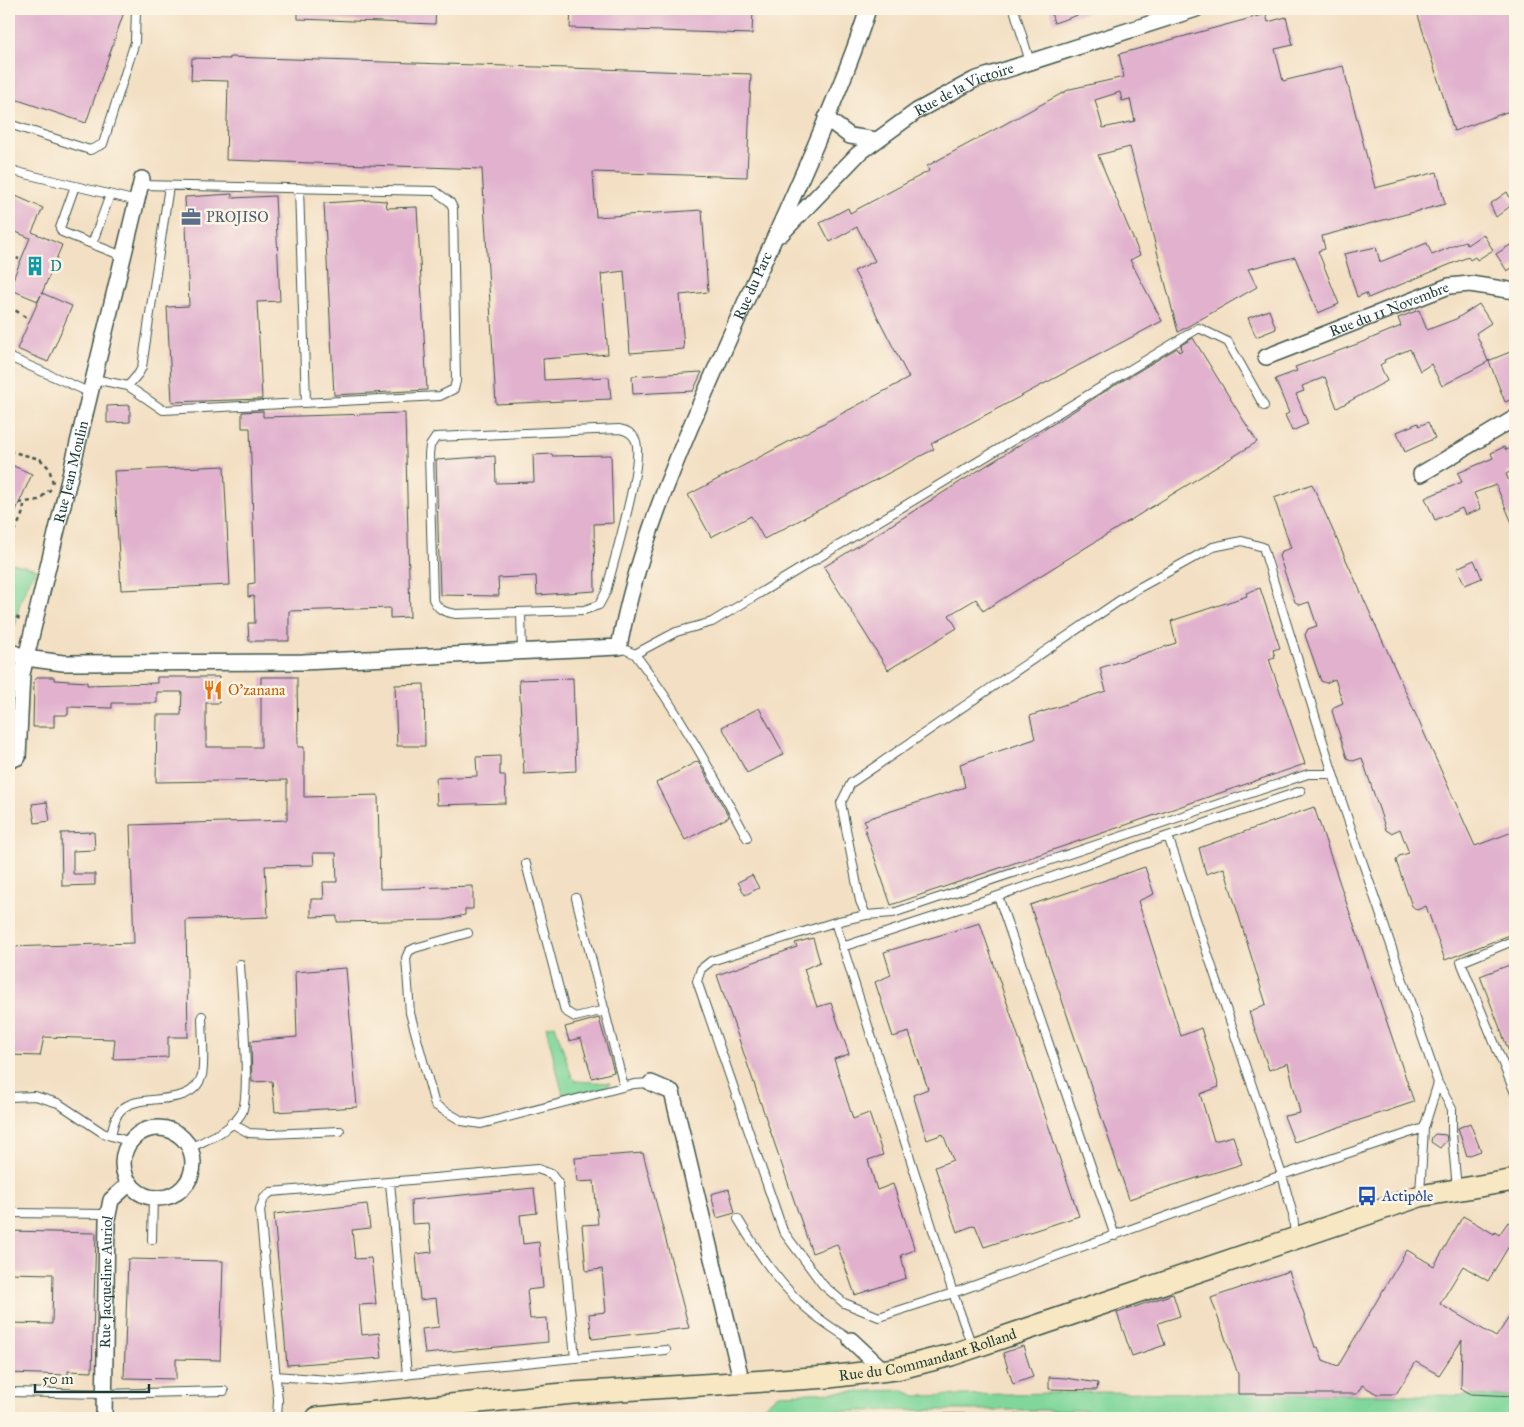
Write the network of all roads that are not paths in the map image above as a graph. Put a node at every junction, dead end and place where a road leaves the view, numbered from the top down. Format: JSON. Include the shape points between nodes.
{"nodes":[{"id":1,"x":136,"y":9,"type":"edge"},
{"id":2,"x":868,"y":9,"type":"edge"},
{"id":3,"x":1014,"y":9,"type":"edge"},
{"id":4,"x":1196,"y":9,"type":"edge"},
{"id":5,"x":1030,"y":62,"type":"junction"},
{"id":6,"x":826,"y":118,"type":"junction"},
{"id":7,"x":9,"y":124,"type":"edge"},
{"id":8,"x":876,"y":140,"type":"junction"},
{"id":9,"x":9,"y":170,"type":"edge"},
{"id":10,"x":141,"y":182,"type":"joint"},
{"id":11,"x":75,"y":186,"type":"junction"},
{"id":12,"x":169,"y":186,"type":"junction"},
{"id":13,"x":298,"y":188,"type":"junction"},
{"id":14,"x":110,"y":195,"type":"junction"},
{"id":15,"x":137,"y":201,"type":"junction"},
{"id":16,"x":775,"y":241,"type":"junction"},
{"id":17,"x":92,"y":244,"type":"junction"},
{"id":18,"x":124,"y":256,"type":"junction"},
{"id":19,"x":1515,"y":291,"type":"edge"},
{"id":20,"x":9,"y":357,"type":"edge"},
{"id":21,"x":1266,"y":357,"type":"dead end"},
{"id":22,"x":92,"y":386,"type":"junction"},
{"id":23,"x":128,"y":386,"type":"junction"},
{"id":24,"x":306,"y":402,"type":"junction"},
{"id":25,"x":1264,"y":406,"type":"dead end"},
{"id":26,"x":1515,"y":418,"type":"edge"},
{"id":27,"x":1421,"y":474,"type":"dead end"},
{"id":28,"x":521,"y":612,"type":"junction"},
{"id":29,"x":619,"y":646,"type":"junction"},
{"id":30,"x":9,"y":651,"type":"edge"},
{"id":31,"x":522,"y":652,"type":"junction"},
{"id":32,"x":635,"y":654,"type":"junction"},
{"id":33,"x":26,"y":658,"type":"junction"},
{"id":34,"x":9,"y":761,"type":"edge"},
{"id":35,"x":1333,"y":774,"type":"junction"},
{"id":36,"x":1301,"y":791,"type":"dead end"},
{"id":37,"x":1168,"y":836,"type":"junction"},
{"id":38,"x":748,"y":838,"type":"dead end"},
{"id":39,"x":526,"y":864,"type":"dead end"},
{"id":40,"x":998,"y":896,"type":"junction"},
{"id":41,"x":576,"y":898,"type":"dead end"},
{"id":42,"x":866,"y":915,"type":"junction"},
{"id":43,"x":835,"y":922,"type":"junction"},
{"id":44,"x":468,"y":933,"type":"dead end"},
{"id":45,"x":1515,"y":940,"type":"edge"},
{"id":46,"x":842,"y":947,"type":"junction"},
{"id":47,"x":240,"y":964,"type":"dead end"},
{"id":48,"x":605,"y":1010,"type":"junction"},
{"id":49,"x":202,"y":1016,"type":"dead end"},
{"id":50,"x":650,"y":1083,"type":"joint"},
{"id":51,"x":1438,"y":1083,"type":"junction"},
{"id":52,"x":624,"y":1087,"type":"junction"},
{"id":53,"x":1515,"y":1093,"type":"edge"},
{"id":54,"x":9,"y":1097,"type":"edge"},
{"id":55,"x":232,"y":1123,"type":"junction"},
{"id":56,"x":1424,"y":1128,"type":"junction"},
{"id":57,"x":340,"y":1131,"type":"dead end"},
{"id":58,"x":111,"y":1136,"type":"junction"},
{"id":59,"x":130,"y":1142,"type":"junction"},
{"id":60,"x":190,"y":1148,"type":"junction"},
{"id":61,"x":1282,"y":1175,"type":"junction"},
{"id":62,"x":1515,"y":1180,"type":"edge"},
{"id":63,"x":390,"y":1182,"type":"junction"},
{"id":64,"x":130,"y":1183,"type":"junction"},
{"id":65,"x":1457,"y":1189,"type":"junction"},
{"id":66,"x":1420,"y":1196,"type":"junction"},
{"id":67,"x":153,"y":1197,"type":"junction"},
{"id":68,"x":9,"y":1213,"type":"edge"},
{"id":69,"x":108,"y":1214,"type":"junction"},
{"id":70,"x":738,"y":1219,"type":"dead end"},
{"id":71,"x":1116,"y":1236,"type":"junction"},
{"id":72,"x":1296,"y":1237,"type":"junction"},
{"id":73,"x":152,"y":1240,"type":"dead end"},
{"id":74,"x":953,"y":1293,"type":"junction"},
{"id":75,"x":851,"y":1340,"type":"joint"},
{"id":76,"x":972,"y":1348,"type":"junction"},
{"id":77,"x":666,"y":1350,"type":"dead end"},
{"id":78,"x":574,"y":1358,"type":"junction"},
{"id":79,"x":883,"y":1370,"type":"junction"},
{"id":80,"x":407,"y":1375,"type":"junction"},
{"id":81,"x":276,"y":1376,"type":"junction"},
{"id":82,"x":742,"y":1383,"type":"junction"},
{"id":83,"x":224,"y":1391,"type":"dead end"},
{"id":84,"x":9,"y":1392,"type":"edge"},
{"id":85,"x":104,"y":1394,"type":"junction"},
{"id":86,"x":104,"y":1418,"type":"edge"},
{"id":87,"x":277,"y":1418,"type":"edge"},
{"id":88,"x":316,"y":1418,"type":"edge"}],
"edges":[{"from":1,"to":7,"type":"lane","via":[[135,42],[103,144],[90,150]]},
{"from":2,"to":6,"type":"street","name":"Rue du Parc","via":[[856,49]]},
{"from":3,"to":5,"type":"lane"},
{"from":4,"to":5,"type":"street","name":"Rue de la Victoire"},
{"from":5,"to":8,"type":"street","name":"Rue de la Victoire","via":[[974,80],[918,111]]},
{"from":6,"to":8,"type":"street","via":[[850,136]]},
{"from":6,"to":16,"type":"street","name":"Rue du Parc"},
{"from":8,"to":16,"type":"street","name":"Rue de la Victoire","via":[[858,154]]},
{"from":9,"to":11,"type":"lane"},
{"from":10,"to":12,"type":"lane"},
{"from":10,"to":15,"type":"street","name":"Rue Jean Moulin"},
{"from":11,"to":14,"type":"lane"},
{"from":11,"to":17,"type":"lane","via":[[60,228],[62,232]]},
{"from":12,"to":13,"type":"lane"},
{"from":12,"to":23,"type":"lane","via":[[142,367]]},
{"from":13,"to":24,"type":"lane"},
{"from":13,"to":24,"type":"lane","via":[[435,191],[450,202],[452,208],[454,389],[440,396]]},
{"from":14,"to":15,"type":"lane"},
{"from":14,"to":17,"type":"lane"},
{"from":15,"to":18,"type":"street","name":"Rue Jean Moulin"},
{"from":16,"to":29,"type":"street","name":"Rue du Parc","via":[[653,516]]},
{"from":17,"to":18,"type":"lane"},
{"from":18,"to":22,"type":"street","name":"Rue Jean Moulin"},
{"from":19,"to":21,"type":"street","name":"Rue du 11 Novembre","via":[[1470,284],[1449,286]]},
{"from":20,"to":22,"type":"lane"},
{"from":22,"to":23,"type":"lane"},
{"from":22,"to":33,"type":"street","name":"Rue Jean Moulin"},
{"from":23,"to":24,"type":"lane","via":[[164,410]]},
{"from":25,"to":32,"type":"lane","via":[[1228,342],[1199,328],[712,622],[676,632]]},
{"from":26,"to":27,"type":"street"},
{"from":28,"to":28,"type":"lane","via":[[456,614],[443,612],[436,606],[433,599],[430,446],[436,437],[442,436],[619,429],[630,433],[636,440],[638,454],[603,599],[591,609]]},
{"from":28,"to":31,"type":"lane"},
{"from":29,"to":31,"type":"street"},
{"from":29,"to":32,"type":"lane"},
{"from":30,"to":33,"type":"street"},
{"from":31,"to":33,"type":"street","via":[[293,662],[63,663]]},
{"from":32,"to":38,"type":"lane","via":[[668,698]]},
{"from":33,"to":34,"type":"street","name":"Rue Jean Moulin","via":[[22,674],[19,751],[18,757]]},
{"from":35,"to":42,"type":"lane","via":[[1308,774],[893,913]]},
{"from":35,"to":42,"type":"lane","via":[[1263,547],[1242,541],[1213,546],[1135,590],[851,783],[841,803],[860,901]]},
{"from":35,"to":51,"type":"lane"},
{"from":36,"to":37,"type":"lane"},
{"from":37,"to":40,"type":"lane"},
{"from":37,"to":61,"type":"lane"},
{"from":39,"to":48,"type":"lane","via":[[565,1011],[575,1017]]},
{"from":40,"to":46,"type":"lane"},
{"from":40,"to":71,"type":"lane"},
{"from":41,"to":48,"type":"lane"},
{"from":42,"to":43,"type":"lane"},
{"from":43,"to":46,"type":"lane"},
{"from":43,"to":74,"type":"lane","via":[[711,961],[701,969],[698,988],[783,1231],[823,1285],[844,1303],[879,1317]]},
{"from":44,"to":52,"type":"lane","via":[[415,948],[406,958],[412,1022],[435,1105],[462,1121],[481,1124]]},
{"from":45,"to":53,"type":"lane","via":[[1461,962]]},
{"from":46,"to":74,"type":"lane"},
{"from":47,"to":55,"type":"lane","via":[[246,1090],[242,1113]]},
{"from":48,"to":52,"type":"lane"},
{"from":49,"to":58,"type":"lane","via":[[202,1075],[193,1089],[179,1096],[131,1104],[122,1109]]},
{"from":50,"to":52,"type":"lane"},
{"from":50,"to":82,"type":"street","via":[[672,1092]]},
{"from":51,"to":56,"type":"lane"},
{"from":51,"to":65,"type":"lane","via":[[1452,1108]]},
{"from":54,"to":58,"type":"lane","via":[[36,1096],[58,1103]]},
{"from":55,"to":57,"type":"lane","via":[[249,1133]]},
{"from":55,"to":60,"type":"lane","via":[[224,1131]]},
{"from":56,"to":61,"type":"lane"},
{"from":56,"to":66,"type":"lane"},
{"from":58,"to":59,"type":"lane"},
{"from":59,"to":60,"type":"street","via":[[145,1130],[164,1128],[180,1135]]},
{"from":59,"to":64,"type":"street","via":[[123,1160]]},
{"from":60,"to":67,"type":"street","via":[[193,1165],[188,1181],[174,1194]]},
{"from":61,"to":71,"type":"lane"},
{"from":61,"to":72,"type":"lane"},
{"from":62,"to":65,"type":"street","name":"Rue du Commandant Rolland"},
{"from":63,"to":78,"type":"lane","via":[[538,1168],[551,1174],[558,1183]]},
{"from":63,"to":80,"type":"lane"},
{"from":63,"to":81,"type":"lane","via":[[271,1192],[264,1198],[260,1210]]},
{"from":64,"to":67,"type":"street","via":[[139,1192]]},
{"from":64,"to":69,"type":"street","name":"Rue Jacqueline Auriol","via":[[111,1200]]},
{"from":65,"to":66,"type":"street","name":"Rue du Commandant Rolland"},
{"from":66,"to":72,"type":"street","name":"Rue du Commandant Rolland"},
{"from":67,"to":73,"type":"lane"},
{"from":68,"to":69,"type":"lane"},
{"from":69,"to":85,"type":"street","name":"Rue Jacqueline Auriol"},
{"from":70,"to":75,"type":"lane","via":[[753,1245],[797,1299],[815,1316]]},
{"from":71,"to":74,"type":"lane"},
{"from":72,"to":76,"type":"street","name":"Rue du Commandant Rolland"},
{"from":74,"to":76,"type":"lane"},
{"from":75,"to":79,"type":"street"},
{"from":76,"to":79,"type":"street","name":"Rue du Commandant Rolland"},
{"from":77,"to":78,"type":"lane"},
{"from":78,"to":80,"type":"lane"},
{"from":79,"to":82,"type":"street","name":"Rue du Commandant Rolland"},
{"from":80,"to":81,"type":"lane","via":[[342,1381]]},
{"from":81,"to":87,"type":"lane"},
{"from":82,"to":88,"type":"street","name":"Rue du Commandant Rolland","via":[[573,1393]]},
{"from":83,"to":85,"type":"lane"},
{"from":84,"to":85,"type":"lane"},
{"from":85,"to":86,"type":"street","name":"Rue Jacqueline Auriol"}]}
